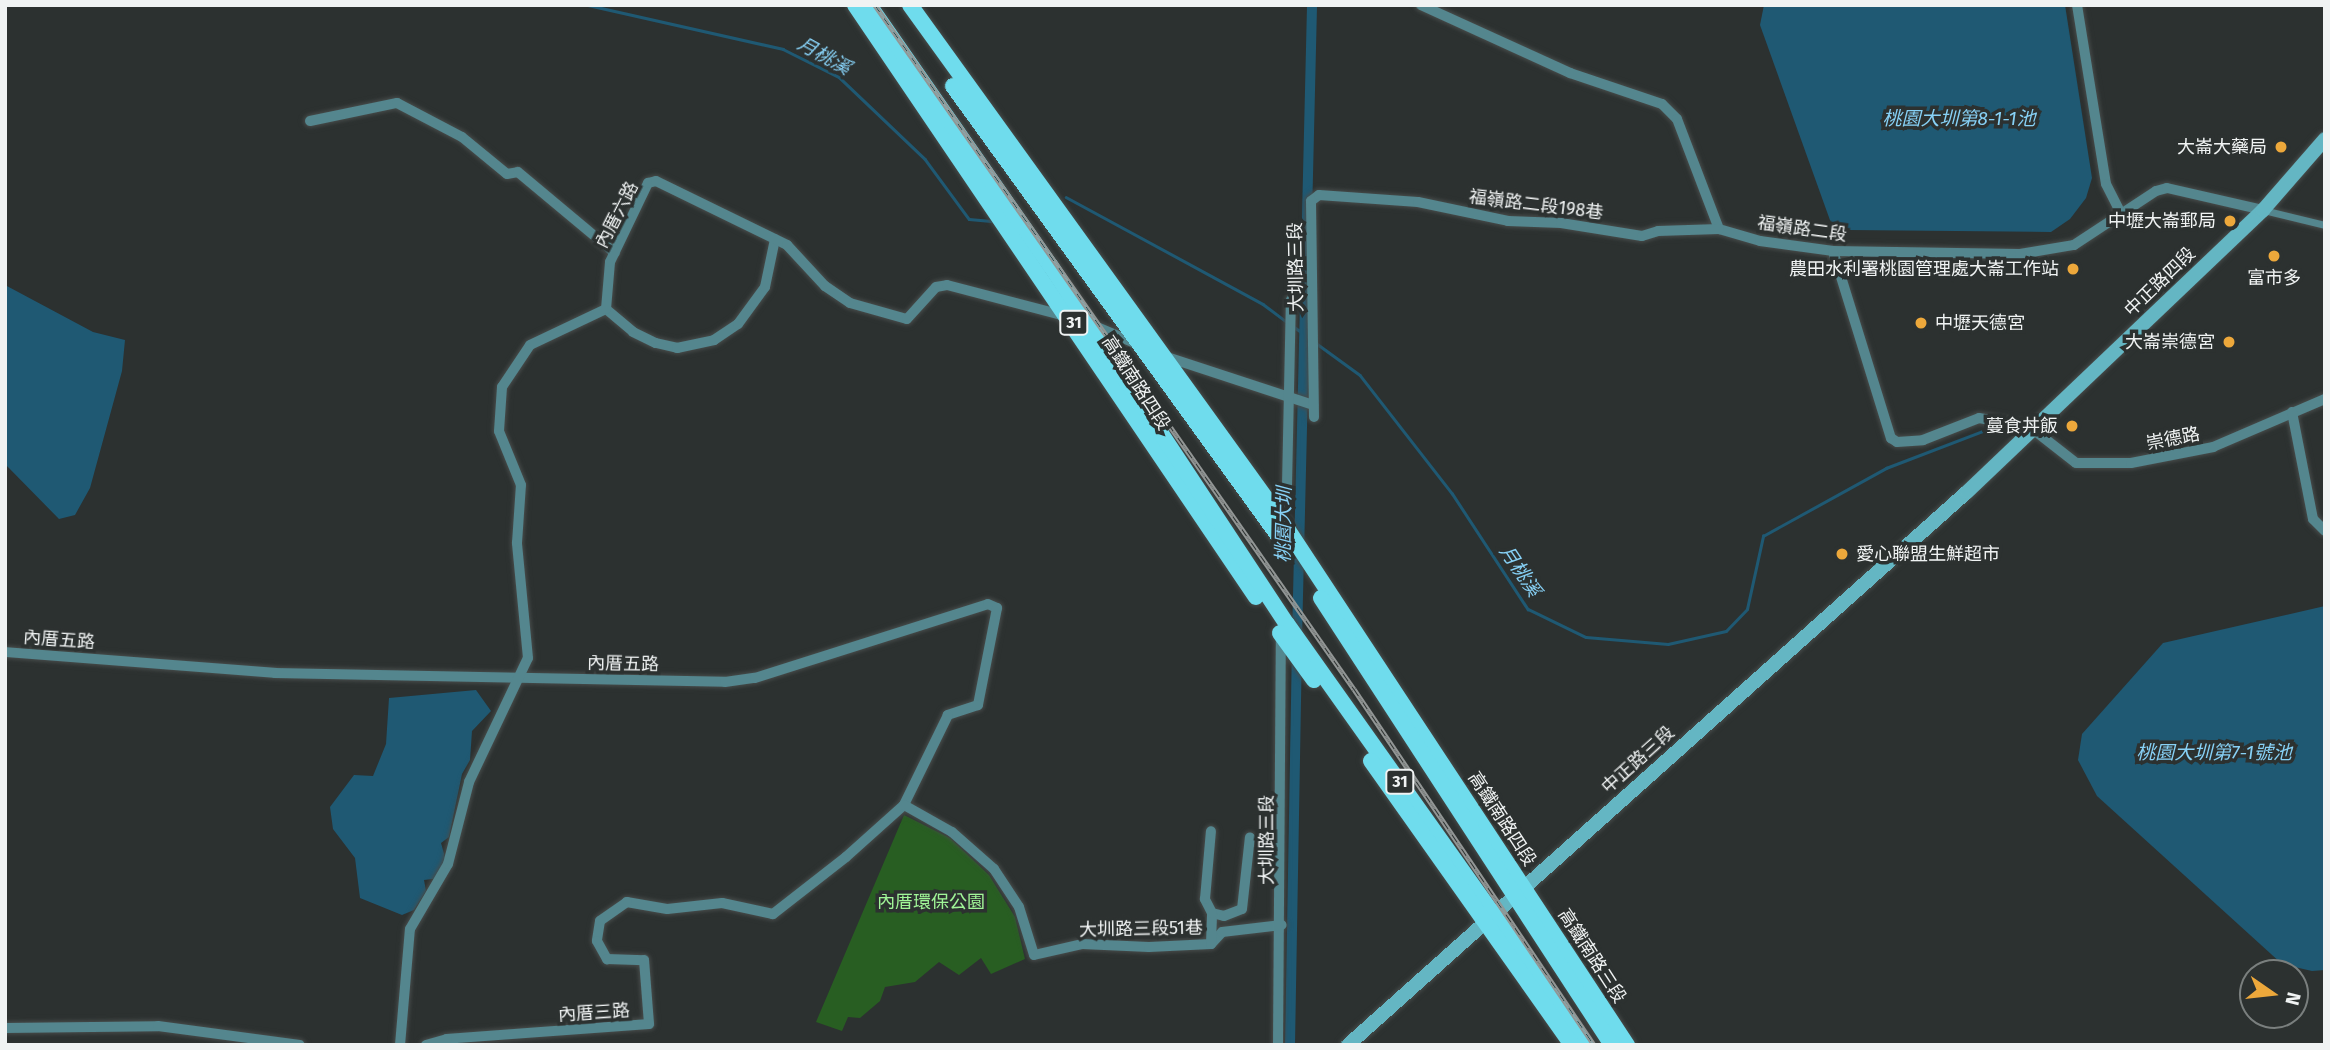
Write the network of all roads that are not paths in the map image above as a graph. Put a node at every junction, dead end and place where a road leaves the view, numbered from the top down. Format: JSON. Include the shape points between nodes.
{"nodes":[{"id":1,"x":855,"y":5,"type":"edge"},
{"id":2,"x":869,"y":5,"type":"edge"},
{"id":3,"x":897,"y":5,"type":"edge"},
{"id":4,"x":910,"y":5,"type":"edge"},
{"id":5,"x":1421,"y":5,"type":"edge"},
{"id":6,"x":2077,"y":5,"type":"edge"},
{"id":7,"x":906,"y":59,"type":"junction"},
{"id":8,"x":933,"y":118,"type":"junction"},
{"id":9,"x":310,"y":121,"type":"dead end"},
{"id":10,"x":2325,"y":139,"type":"edge"},
{"id":11,"x":1006,"y":162,"type":"junction"},
{"id":12,"x":1041,"y":191,"type":"junction"},
{"id":13,"x":1311,"y":201,"type":"joint"},
{"id":14,"x":2263,"y":209,"type":"junction"},
{"id":15,"x":2121,"y":213,"type":"junction"},
{"id":16,"x":2325,"y":225,"type":"edge"},
{"id":17,"x":1719,"y":229,"type":"junction"},
{"id":18,"x":775,"y":239,"type":"junction"},
{"id":19,"x":1833,"y":251,"type":"junction"},
{"id":20,"x":615,"y":253,"type":"junction"},
{"id":21,"x":1291,"y":300,"type":"dead end"},
{"id":22,"x":606,"y":309,"type":"junction"},
{"id":23,"x":1070,"y":317,"type":"junction"},
{"id":24,"x":1088,"y":323,"type":"junction"},
{"id":25,"x":1142,"y":346,"type":"junction"},
{"id":26,"x":1161,"y":355,"type":"junction"},
{"id":27,"x":1190,"y":394,"type":"junction"},
{"id":28,"x":1122,"y":397,"type":"junction"},
{"id":29,"x":1291,"y":400,"type":"junction"},
{"id":30,"x":2325,"y":400,"type":"edge"},
{"id":31,"x":1312,"y":405,"type":"junction"},
{"id":32,"x":2292,"y":412,"type":"junction"},
{"id":33,"x":1314,"y":417,"type":"dead end"},
{"id":34,"x":2030,"y":427,"type":"junction"},
{"id":35,"x":1161,"y":432,"type":"junction"},
{"id":36,"x":1205,"y":433,"type":"junction"},
{"id":37,"x":1953,"y":503,"type":"joint"},
{"id":38,"x":1278,"y":515,"type":"junction"},
{"id":39,"x":2325,"y":531,"type":"edge"},
{"id":40,"x":1285,"y":635,"type":"junction"},
{"id":41,"x":5,"y":652,"type":"edge"},
{"id":42,"x":516,"y":675,"type":"junction"},
{"id":43,"x":904,"y":805,"type":"junction"},
{"id":44,"x":1211,"y":831,"type":"dead end"},
{"id":45,"x":1250,"y":837,"type":"dead end"},
{"id":46,"x":1519,"y":892,"type":"junction"},
{"id":47,"x":1212,"y":913,"type":"junction"},
{"id":48,"x":1490,"y":918,"type":"junction"},
{"id":49,"x":1283,"y":925,"type":"junction"},
{"id":50,"x":1211,"y":944,"type":"junction"},
{"id":51,"x":5,"y":1028,"type":"edge"},
{"id":52,"x":267,"y":1043,"type":"edge"},
{"id":53,"x":300,"y":1045,"type":"edge"},
{"id":54,"x":400,"y":1045,"type":"edge"},
{"id":55,"x":426,"y":1045,"type":"edge"},
{"id":56,"x":1278,"y":1045,"type":"edge"},
{"id":57,"x":1348,"y":1045,"type":"edge"},
{"id":58,"x":1572,"y":1045,"type":"edge"},
{"id":59,"x":1586,"y":1045,"type":"edge"},
{"id":60,"x":1612,"y":1045,"type":"edge"},
{"id":61,"x":1627,"y":1045,"type":"edge"}],
"edges":[{"from":1,"to":8,"type":"main road","name":"高鐵南路四段","number":"31"},
{"from":2,"to":7,"type":"main road","name":"高鐵南路四段","number":"31"},
{"from":3,"to":11,"type":"main road","name":"高鐵南路四段","number":"31"},
{"from":4,"to":12,"type":"main road","name":"高鐵南路四段","number":"31"},
{"from":5,"to":17,"type":"street","via":[[1570,73],[1662,104],[1677,119]]},
{"from":6,"to":15,"type":"street","via":[[2106,184]]},
{"from":7,"to":8,"type":"main road"},
{"from":7,"to":24,"type":"main road","name":"高鐵南路四段","number":"31"},
{"from":8,"to":23,"type":"main road","name":"高鐵南路四段","number":"31"},
{"from":9,"to":20,"type":"street","via":[[397,103],[462,137],[507,174],[518,172]]},
{"from":10,"to":14,"type":"main road","name":"中正路四段"},
{"from":11,"to":12,"type":"main road"},
{"from":11,"to":25,"type":"main road","name":"高鐵南路四段","number":"31"},
{"from":12,"to":26,"type":"main road","name":"高鐵南路四段","number":"31"},
{"from":13,"to":17,"type":"street","name":"福嶺路二段198巷","via":[[1324,194],[1418,202],[1508,221],[1561,223],[1642,236],[1658,231]]},
{"from":13,"to":31,"type":"street","name":"大圳路三段"},
{"from":14,"to":15,"type":"street","name":"福嶺路二段","via":[[2167,188]]},
{"from":14,"to":16,"type":"street"},
{"from":14,"to":34,"type":"main road","name":"中正路四段","via":[[2099,369]]},
{"from":15,"to":19,"type":"street","name":"福嶺路二段","via":[[2074,245],[2052,250],[2020,254]]},
{"from":17,"to":19,"type":"street","name":"福嶺路二段","via":[[1760,241]]},
{"from":18,"to":20,"type":"street","name":"內厝六路","via":[[656,181],[648,183]]},
{"from":18,"to":22,"type":"street","via":[[765,287],[738,324],[714,340],[677,348],[656,343],[632,332]]},
{"from":18,"to":23,"type":"street","name":"內厝六路","via":[[850,303],[907,319],[936,287],[947,285]]},
{"from":19,"to":34,"type":"street","via":[[1891,438],[1907,444],[1979,418]]},
{"from":20,"to":22,"type":"street","name":"內厝六路"},
{"from":21,"to":29,"type":"street","name":"大圳路三段"},
{"from":22,"to":42,"type":"street","via":[[530,345],[502,387],[499,431],[522,485],[517,543],[527,658]]},
{"from":23,"to":24,"type":"street"},
{"from":23,"to":28,"type":"main road","name":"高鐵南路四段","number":"31"},
{"from":24,"to":25,"type":"street"},
{"from":24,"to":35,"type":"main road","name":"高鐵南路四段","number":"31"},
{"from":25,"to":26,"type":"street"},
{"from":25,"to":36,"type":"main road","name":"高鐵南路四段","number":"31"},
{"from":26,"to":27,"type":"main road","name":"高鐵南路四段","number":"31"},
{"from":26,"to":29,"type":"street"},
{"from":27,"to":36,"type":"main road"},
{"from":27,"to":38,"type":"main road","name":"高鐵南路四段","number":"31"},
{"from":28,"to":35,"type":"main road"},
{"from":28,"to":40,"type":"main road","name":"高鐵南路四段","number":"31"},
{"from":29,"to":31,"type":"street"},
{"from":29,"to":38,"type":"street","name":"大圳路三段","via":[[1287,486]]},
{"from":30,"to":32,"type":"street","name":"崇德路"},
{"from":31,"to":33,"type":"street","name":"大圳路三段"},
{"from":32,"to":34,"type":"street","name":"崇德路","via":[[2192,454],[2095,466],[2076,463]]},
{"from":32,"to":39,"type":"street","via":[[2313,519]]},
{"from":34,"to":37,"type":"main road","name":"中正路四段"},
{"from":35,"to":40,"type":"main road","name":"高鐵南路四段","number":"31"},
{"from":36,"to":46,"type":"main road","name":"高鐵南路四段","number":"31","via":[[1310,580]]},
{"from":37,"to":46,"type":"main road","name":"中正路三段"},
{"from":38,"to":46,"type":"main road","name":"高鐵南路四段","number":"31"},
{"from":40,"to":48,"type":"main road","number":"31"},
{"from":40,"to":48,"type":"main road","number":"31","via":[[1306,650]]},
{"from":40,"to":49,"type":"street","name":"大圳路三段"},
{"from":41,"to":42,"type":"street","name":"內厝五路","via":[[275,673]]},
{"from":42,"to":43,"type":"street","name":"內厝五路","via":[[536,681],[755,678],[988,604],[997,608],[981,699],[970,709],[954,709],[948,715]]},
{"from":42,"to":54,"type":"street","via":[[509,705],[469,782],[448,864],[410,929]]},
{"from":43,"to":50,"type":"street","name":"大圳路三段51巷","via":[[952,832],[994,869],[1019,907],[1034,955],[1082,944]]},
{"from":43,"to":55,"type":"street","name":"內厝三路","via":[[773,914],[722,903],[667,909],[628,902],[608,913],[600,921],[599,950],[607,959],[644,960],[649,1024],[447,1039]]},
{"from":44,"to":47,"type":"street","via":[[1205,899]]},
{"from":45,"to":47,"type":"street","via":[[1242,909],[1224,916]]},
{"from":46,"to":48,"type":"main road","name":"中正路三段"},
{"from":46,"to":60,"type":"main road","name":"高鐵南路三段","number":"31"},
{"from":46,"to":61,"type":"main road","name":"高鐵南路三段","number":"31"},
{"from":47,"to":50,"type":"street"},
{"from":48,"to":57,"type":"main road","name":"中正路三段"},
{"from":48,"to":58,"type":"main road","number":"31"},
{"from":48,"to":59,"type":"main road","number":"31"},
{"from":49,"to":50,"type":"street","name":"大圳路三段51巷","via":[[1222,932]]},
{"from":49,"to":56,"type":"street","name":"大圳路三段"},
{"from":51,"to":52,"type":"street","via":[[158,1026]]},
{"from":52,"to":53,"type":"street"}]}
